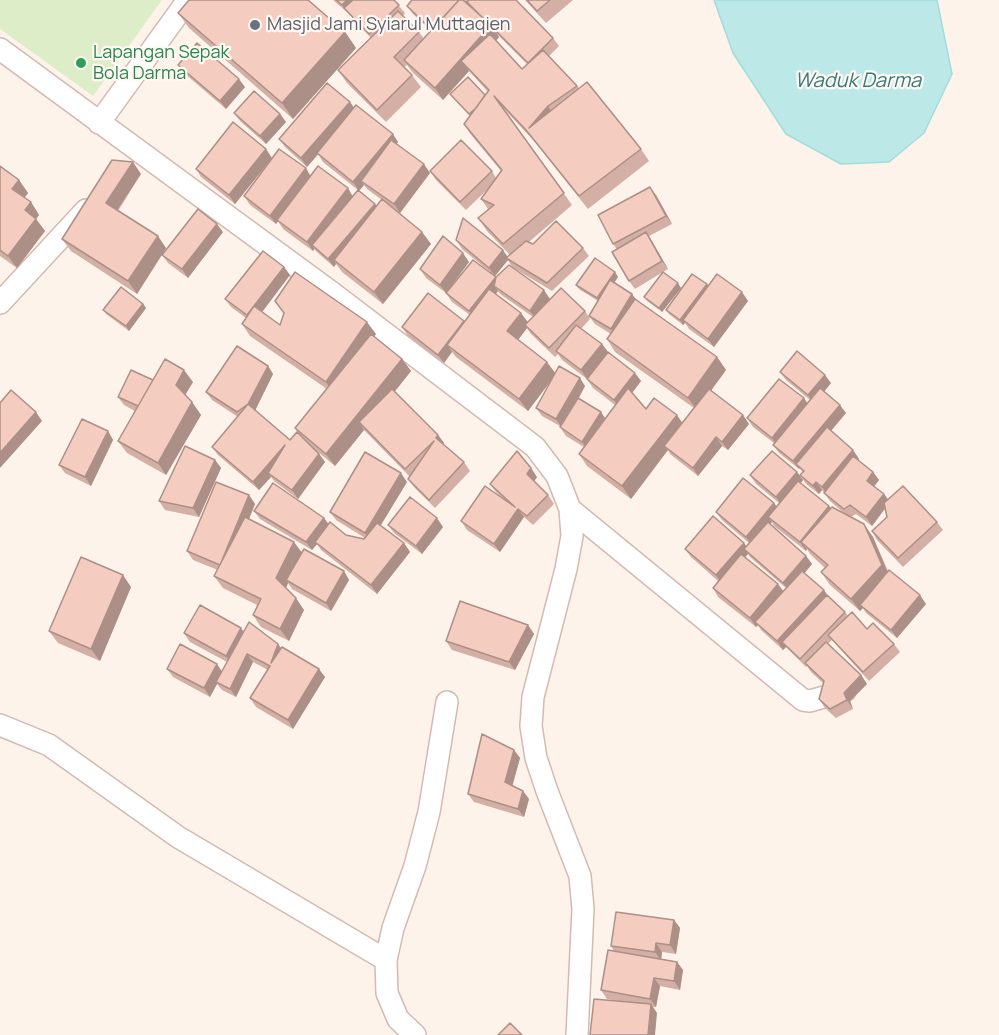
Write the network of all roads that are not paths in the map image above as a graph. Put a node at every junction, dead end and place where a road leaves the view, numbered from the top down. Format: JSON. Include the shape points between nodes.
{"nodes":[{"id":1,"x":188,"y":0,"type":"edge"},
{"id":2,"x":0,"y":49,"type":"edge"},
{"id":3,"x":99,"y":123,"type":"junction"},
{"id":4,"x":96,"y":199,"type":"edge"},
{"id":5,"x":0,"y":303,"type":"edge"},
{"id":6,"x":570,"y":509,"type":"junction"},
{"id":7,"x":845,"y":692,"type":"edge"},
{"id":8,"x":447,"y":702,"type":"dead end"},
{"id":9,"x":0,"y":725,"type":"edge"},
{"id":10,"x":386,"y":960,"type":"junction"},
{"id":11,"x":415,"y":1035,"type":"edge"},
{"id":12,"x":577,"y":1035,"type":"edge"}],
"edges":[{"from":1,"to":3,"type":"street"},
{"from":2,"to":3,"type":"street"},
{"from":3,"to":6,"type":"street","via":[[133,159],[321,285],[535,447],[557,476]]},
{"from":4,"to":5,"type":"street"},
{"from":6,"to":7,"type":"street","via":[[802,700]]},
{"from":6,"to":12,"type":"street","via":[[572,536],[533,697],[531,726],[536,758],[580,876],[583,909]]},
{"from":8,"to":10,"type":"street","via":[[429,812]]},
{"from":9,"to":10,"type":"street","via":[[49,745],[178,837]]},
{"from":10,"to":11,"type":"street","via":[[387,993],[398,1019]]}]}
